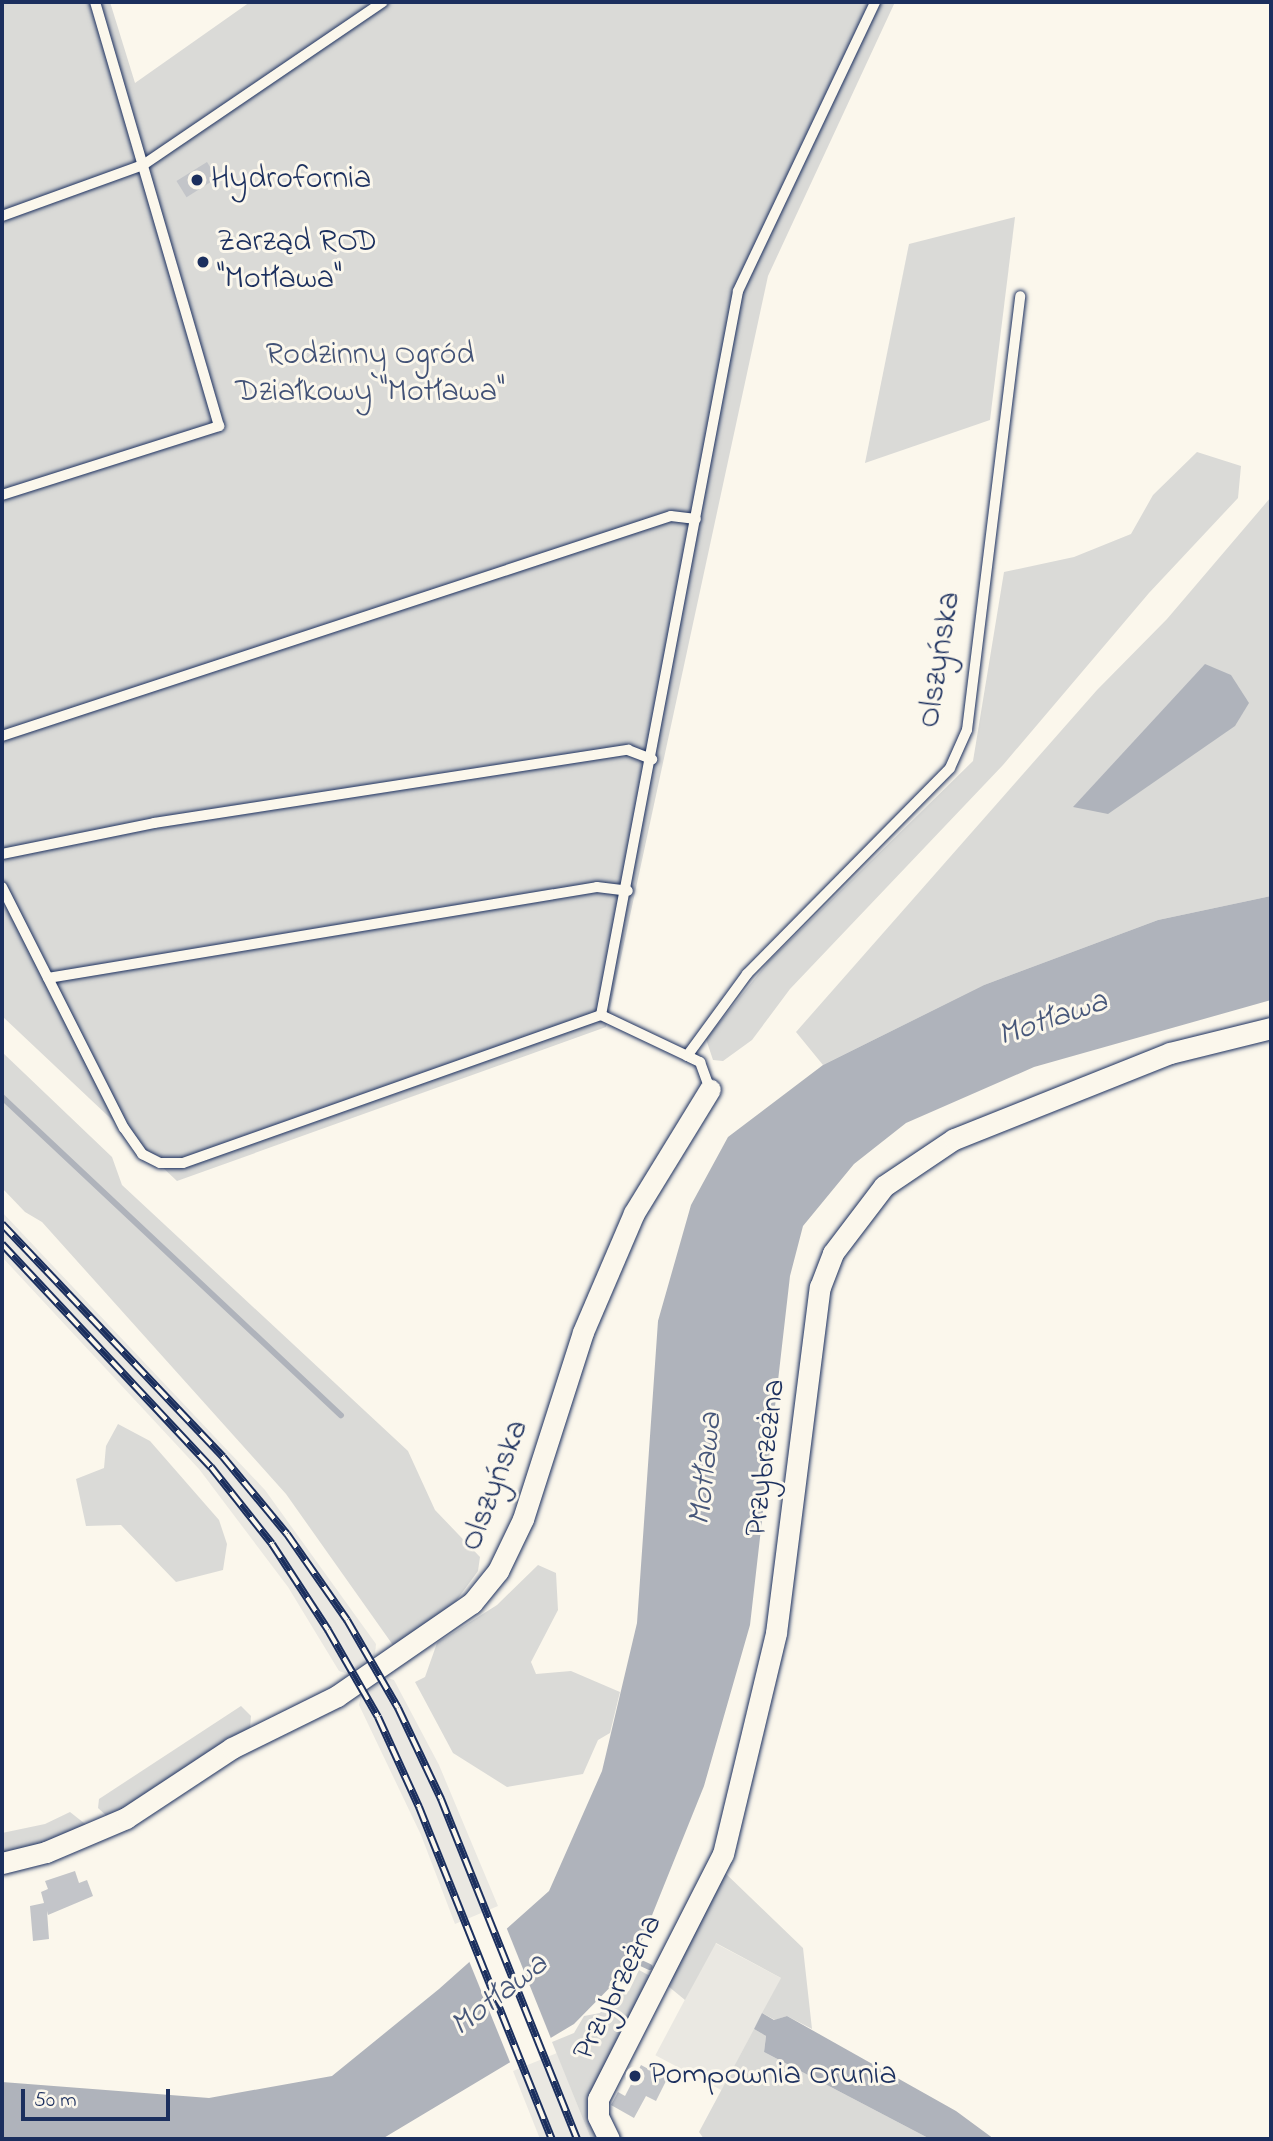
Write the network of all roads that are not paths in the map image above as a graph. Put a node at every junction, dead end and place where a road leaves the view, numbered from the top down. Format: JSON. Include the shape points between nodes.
{"nodes":[{"id":1,"x":95,"y":2,"type":"edge"},
{"id":2,"x":383,"y":2,"type":"edge"},
{"id":3,"x":875,"y":2,"type":"edge"},
{"id":4,"x":143,"y":165,"type":"junction"},
{"id":5,"x":2,"y":216,"type":"edge"},
{"id":6,"x":1020,"y":296,"type":"dead end"},
{"id":7,"x":2,"y":495,"type":"edge"},
{"id":8,"x":696,"y":519,"type":"junction"},
{"id":9,"x":2,"y":736,"type":"edge"},
{"id":10,"x":652,"y":759,"type":"junction"},
{"id":11,"x":2,"y":854,"type":"edge"},
{"id":12,"x":2,"y":887,"type":"edge"},
{"id":13,"x":628,"y":891,"type":"junction"},
{"id":14,"x":48,"y":978,"type":"junction"},
{"id":15,"x":604,"y":1016,"type":"junction"},
{"id":16,"x":1271,"y":1028,"type":"edge"},
{"id":17,"x":687,"y":1056,"type":"junction"},
{"id":18,"x":710,"y":1089,"type":"joint"},
{"id":19,"x":2,"y":1863,"type":"edge"},
{"id":20,"x":609,"y":2139,"type":"edge"}],
"edges":[{"from":1,"to":4,"type":"lane"},
{"from":2,"to":4,"type":"lane"},
{"from":3,"to":8,"type":"lane","via":[[738,291]]},
{"from":4,"to":5,"type":"lane"},
{"from":4,"to":7,"type":"lane","via":[[219,426]]},
{"from":6,"to":17,"type":"lane","name":"Olszyńska","via":[[967,730],[950,768],[747,974]]},
{"from":8,"to":9,"type":"lane","via":[[671,516]]},
{"from":8,"to":10,"type":"lane"},
{"from":10,"to":11,"type":"lane","via":[[628,750],[154,823]]},
{"from":10,"to":13,"type":"lane"},
{"from":12,"to":14,"type":"lane"},
{"from":13,"to":14,"type":"lane","via":[[597,887]]},
{"from":13,"to":15,"type":"lane"},
{"from":14,"to":15,"type":"lane","via":[[124,1128],[142,1154],[160,1163],[183,1163]]},
{"from":15,"to":17,"type":"lane","name":"Olszyńska"},
{"from":16,"to":20,"type":"street","name":"Przybrzeżna","via":[[1170,1053],[954,1139],[884,1186],[833,1253],[820,1287],[776,1633],[723,1854],[598,2099],[598,2116]]},
{"from":17,"to":18,"type":"lane","name":"Olszyńska","via":[[700,1062]]},
{"from":18,"to":19,"type":"street","name":"Olszyńska","via":[[634,1213],[583,1332],[523,1519],[498,1571],[472,1603],[337,1696],[232,1748],[126,1818],[46,1852]]}]}
